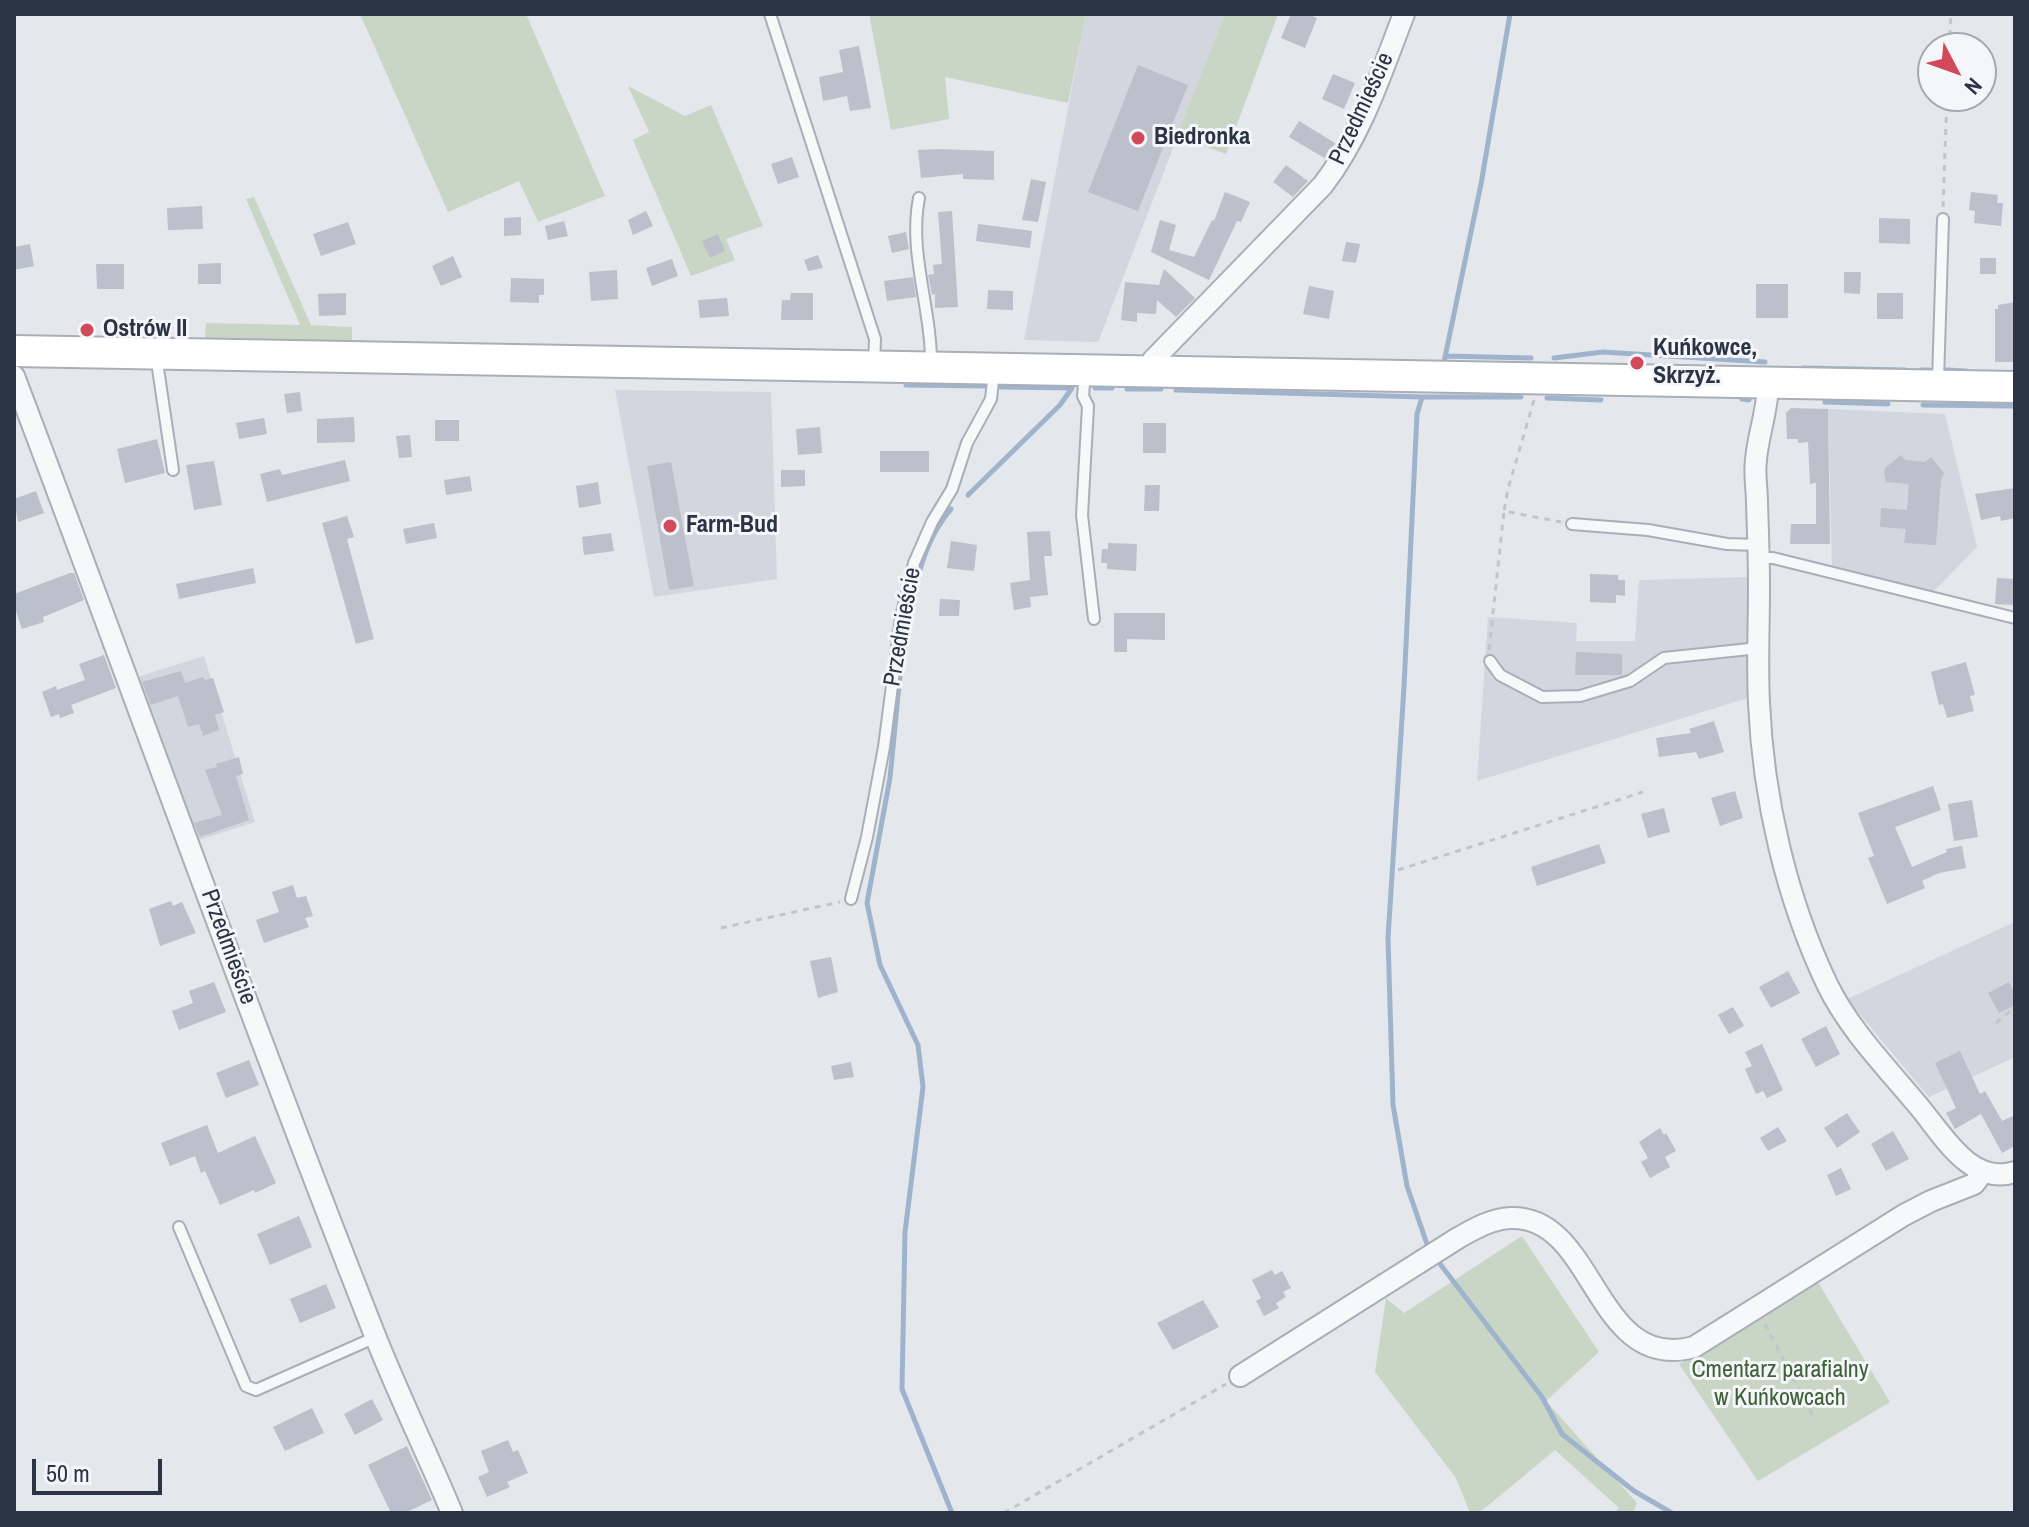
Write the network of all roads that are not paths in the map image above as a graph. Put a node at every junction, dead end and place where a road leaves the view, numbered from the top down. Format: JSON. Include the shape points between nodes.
{"nodes":[{"id":1,"x":770,"y":14,"type":"edge"},
{"id":2,"x":1404,"y":14,"type":"edge"},
{"id":3,"x":919,"y":198,"type":"dead end"},
{"id":4,"x":1943,"y":219,"type":"road end"},
{"id":5,"x":14,"y":351,"type":"edge"},
{"id":6,"x":156,"y":353,"type":"junction"},
{"id":7,"x":874,"y":367,"type":"junction"},
{"id":8,"x":931,"y":368,"type":"junction"},
{"id":9,"x":994,"y":370,"type":"junction"},
{"id":10,"x":1085,"y":371,"type":"junction"},
{"id":11,"x":1146,"y":373,"type":"junction"},
{"id":12,"x":14,"y":376,"type":"edge"},
{"id":13,"x":1768,"y":383,"type":"junction"},
{"id":14,"x":1938,"y":386,"type":"junction"},
{"id":15,"x":2015,"y":387,"type":"edge"},
{"id":16,"x":173,"y":470,"type":"dead end"},
{"id":17,"x":1572,"y":524,"type":"road end"},
{"id":18,"x":1759,"y":551,"type":"junction"},
{"id":19,"x":2015,"y":618,"type":"edge"},
{"id":20,"x":1094,"y":619,"type":"dead end"},
{"id":21,"x":1759,"y":648,"type":"junction"},
{"id":22,"x":1490,"y":661,"type":"road end"},
{"id":23,"x":851,"y":899,"type":"road end"},
{"id":24,"x":1983,"y":1172,"type":"junction"},
{"id":25,"x":2015,"y":1172,"type":"edge"},
{"id":26,"x":179,"y":1227,"type":"dead end"},
{"id":27,"x":376,"y":1337,"type":"junction"},
{"id":28,"x":1240,"y":1376,"type":"road end"},
{"id":29,"x":452,"y":1513,"type":"edge"}],
"edges":[{"from":1,"to":7,"type":"lane","via":[[875,339]]},
{"from":2,"to":11,"type":"street","name":"Przedmieście","via":[[1345,155]]},
{"from":3,"to":8,"type":"lane","via":[[914,221]]},
{"from":4,"to":14,"type":"lane"},
{"from":5,"to":6,"type":"main road"},
{"from":6,"to":7,"type":"main road"},
{"from":6,"to":16,"type":"lane"},
{"from":7,"to":8,"type":"main road"},
{"from":8,"to":9,"type":"main road"},
{"from":9,"to":10,"type":"main road"},
{"from":9,"to":23,"type":"lane","name":"Przedmieście","via":[[991,399],[914,563],[899,628],[884,747]]},
{"from":10,"to":11,"type":"main road"},
{"from":10,"to":20,"type":"lane","via":[[1082,515]]},
{"from":11,"to":13,"type":"main road"},
{"from":12,"to":27,"type":"street","name":"Przedmieście"},
{"from":13,"to":14,"type":"main road"},
{"from":13,"to":18,"type":"street","via":[[1756,460]]},
{"from":14,"to":15,"type":"main road"},
{"from":17,"to":18,"type":"lane","via":[[1648,530]]},
{"from":18,"to":19,"type":"lane"},
{"from":18,"to":21,"type":"street"},
{"from":21,"to":22,"type":"lane","via":[[1664,658],[1630,681],[1580,696],[1542,697],[1500,675]]},
{"from":21,"to":24,"type":"street","via":[[1766,783],[1787,872],[1827,984],[1944,1137]]},
{"from":24,"to":25,"type":"street"},
{"from":24,"to":28,"type":"street","via":[[1974,1184],[1904,1215],[1694,1347],[1651,1346],[1627,1332],[1555,1234],[1533,1221],[1508,1218],[1458,1238]]},
{"from":26,"to":27,"type":"lane","via":[[246,1386],[256,1390]]},
{"from":27,"to":29,"type":"street","name":"Przedmieście"}]}
